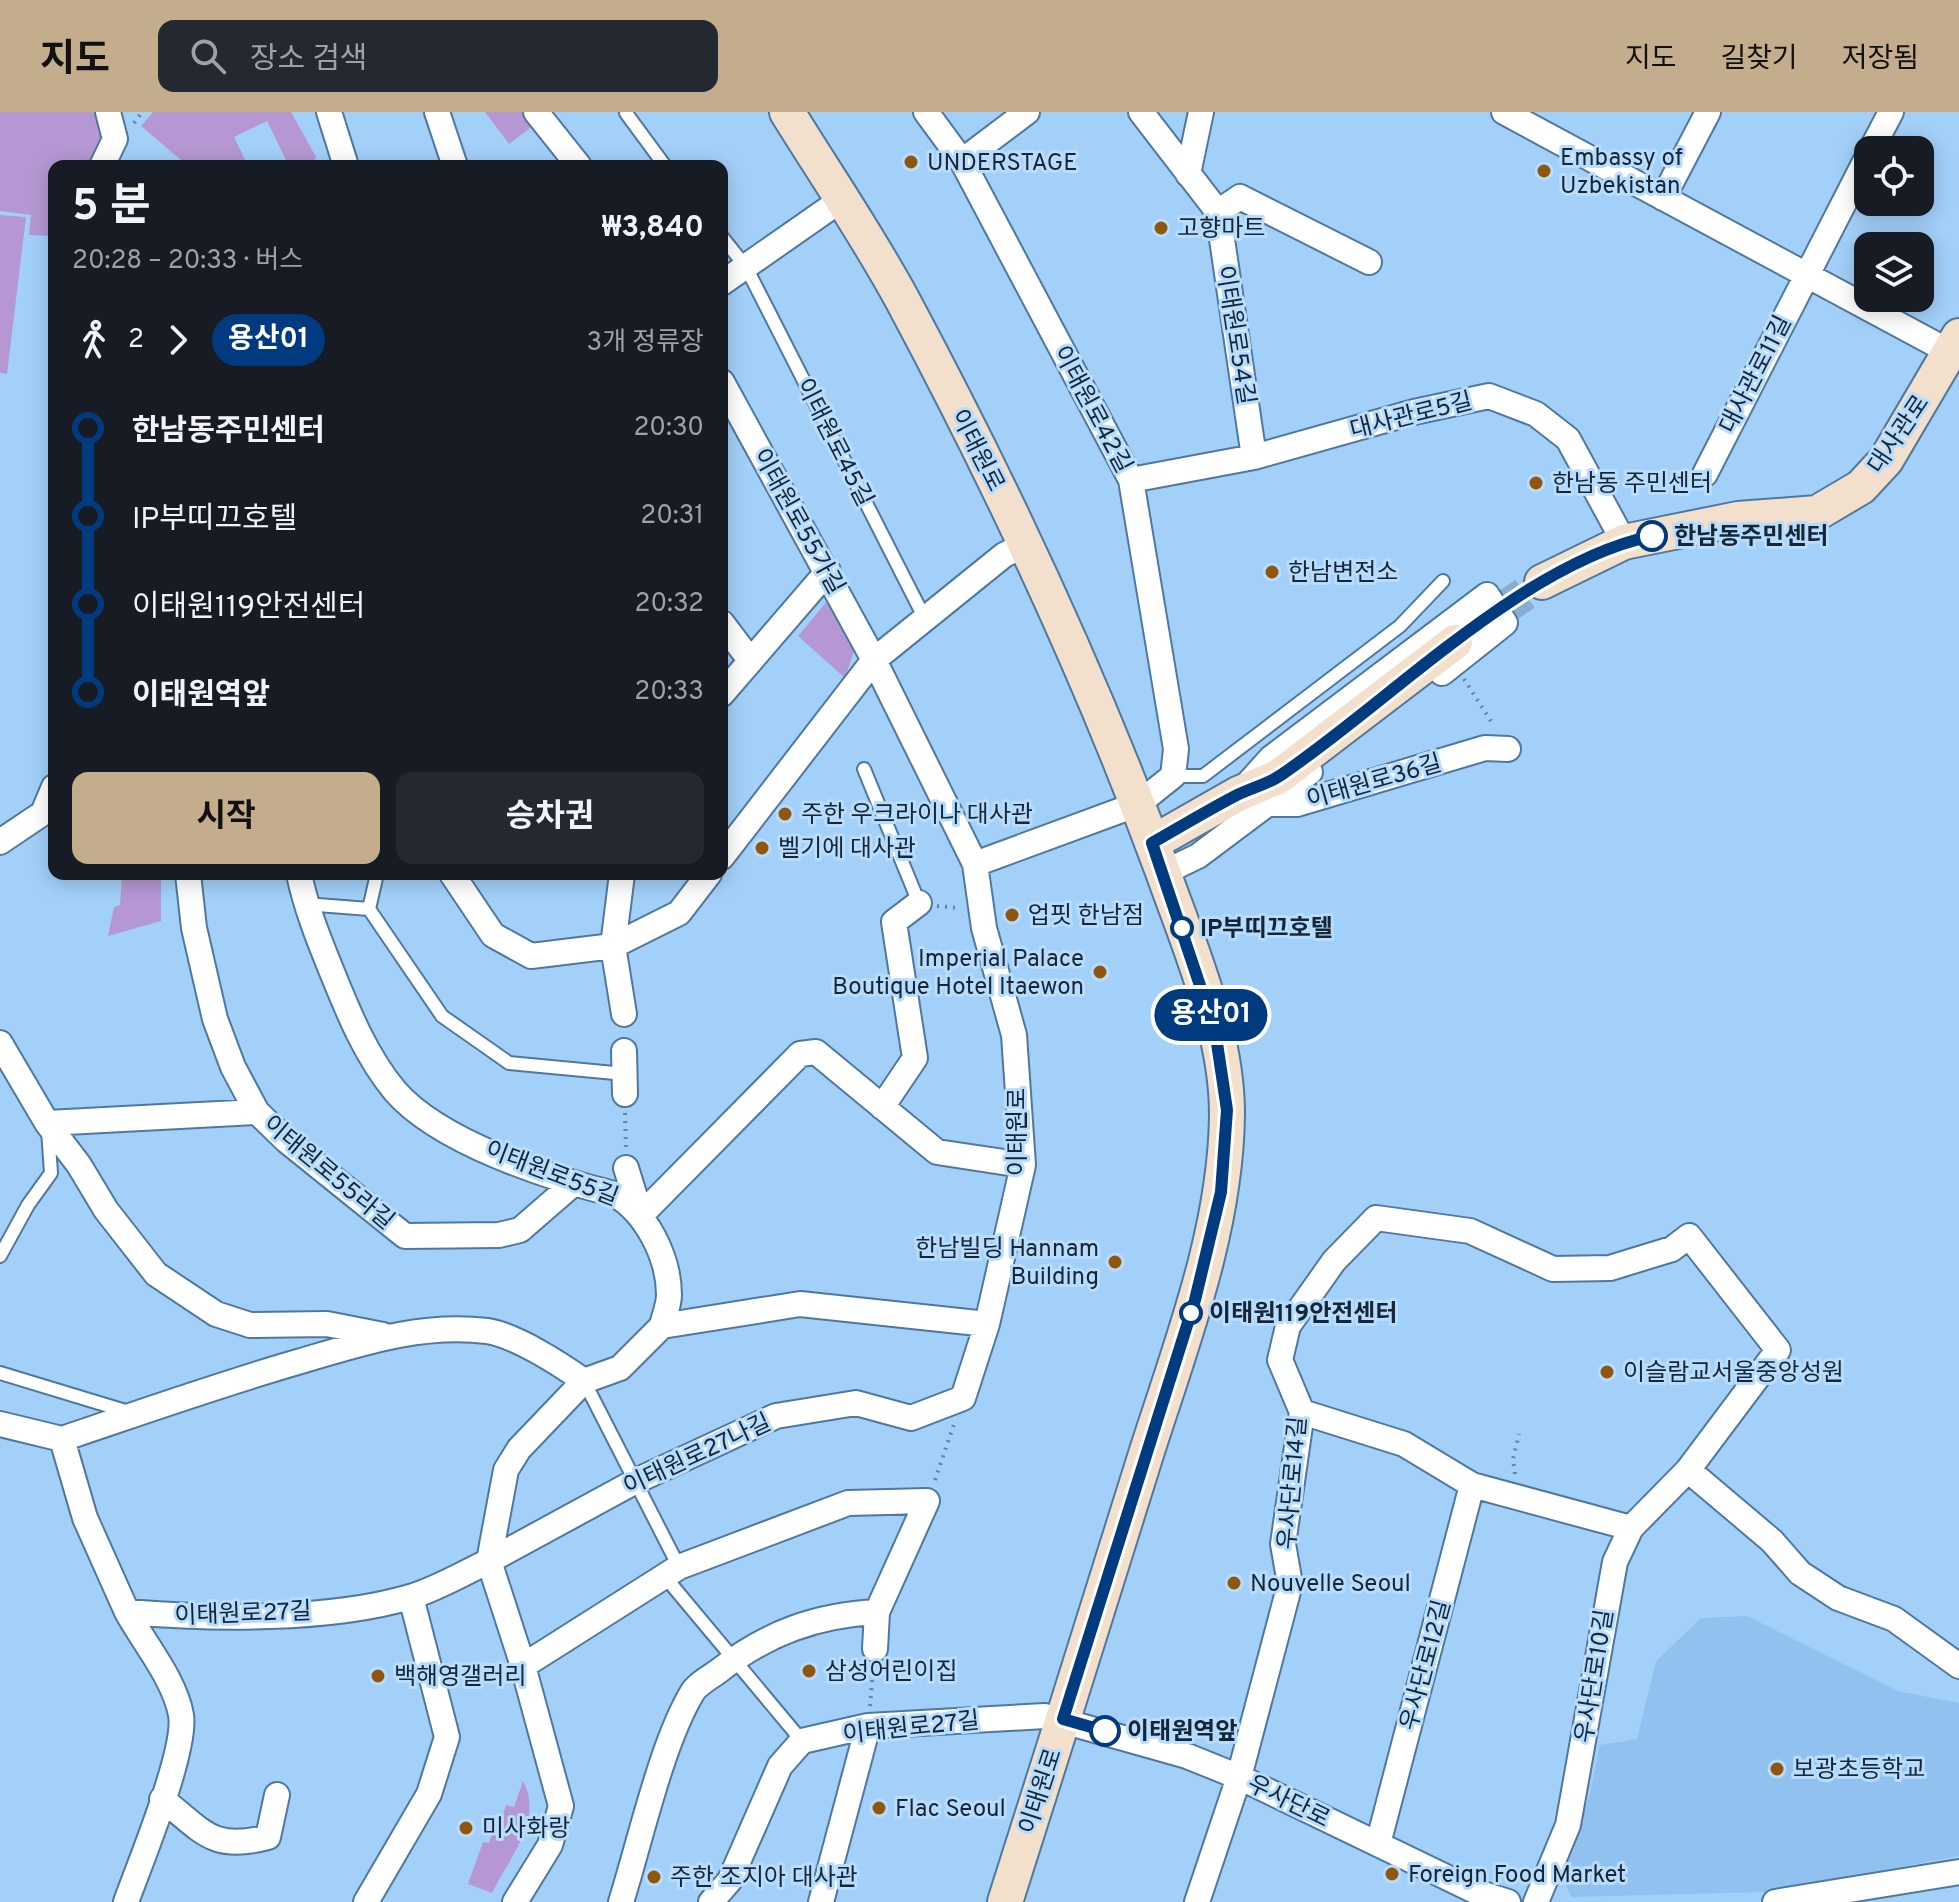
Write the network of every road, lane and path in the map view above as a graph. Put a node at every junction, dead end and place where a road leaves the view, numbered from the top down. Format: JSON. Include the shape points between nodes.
{"nodes":[{"id":1,"x":108,"y":112,"type":"edge"},
{"id":2,"x":329,"y":112,"type":"edge"},
{"id":3,"x":437,"y":112,"type":"edge"},
{"id":4,"x":536,"y":112,"type":"edge"},
{"id":5,"x":787,"y":112,"type":"edge"},
{"id":6,"x":926,"y":112,"type":"edge"},
{"id":7,"x":1027,"y":112,"type":"edge"},
{"id":8,"x":1141,"y":112,"type":"edge"},
{"id":9,"x":1201,"y":112,"type":"edge"},
{"id":10,"x":1504,"y":112,"type":"edge"},
{"id":11,"x":1708,"y":112,"type":"edge"},
{"id":12,"x":1891,"y":112,"type":"edge"},
{"id":13,"x":626,"y":113,"type":"edge"},
{"id":14,"x":1533,"y":119,"type":"edge"},
{"id":15,"x":1878,"y":136,"type":"edge"},
{"id":16,"x":105,"y":160,"type":"edge"},
{"id":17,"x":344,"y":160,"type":"edge"},
{"id":18,"x":453,"y":160,"type":"edge"},
{"id":19,"x":574,"y":160,"type":"edge"},
{"id":20,"x":655,"y":160,"type":"edge"},
{"id":21,"x":962,"y":161,"type":"junction"},
{"id":22,"x":1188,"y":174,"type":"junction"},
{"id":23,"x":1854,"y":183,"type":"edge"},
{"id":24,"x":1663,"y":198,"type":"junction"},
{"id":25,"x":841,"y":200,"type":"junction"},
{"id":26,"x":1218,"y":212,"type":"junction"},
{"id":27,"x":728,"y":244,"type":"edge"},
{"id":28,"x":1369,"y":262,"type":"dead end"},
{"id":29,"x":746,"y":267,"type":"junction"},
{"id":30,"x":1806,"y":275,"type":"junction"},
{"id":31,"x":728,"y":279,"type":"edge"},
{"id":32,"x":1956,"y":349,"type":"edge"},
{"id":33,"x":728,"y":393,"type":"edge"},
{"id":34,"x":1254,"y":457,"type":"junction"},
{"id":35,"x":1705,"y":474,"type":"dead end"},
{"id":36,"x":1131,"y":480,"type":"junction"},
{"id":37,"x":1624,"y":542,"type":"junction"},
{"id":38,"x":1026,"y":544,"type":"junction"},
{"id":39,"x":828,"y":571,"type":"junction"},
{"id":40,"x":1443,"y":581,"type":"dead end"},
{"id":41,"x":1542,"y":582,"type":"tunnel mouth"},
{"id":42,"x":924,"y":617,"type":"junction"},
{"id":43,"x":728,"y":631,"type":"edge"},
{"id":44,"x":1455,"y":653,"type":"junction"},
{"id":45,"x":750,"y":660,"type":"junction"},
{"id":46,"x":874,"y":660,"type":"junction"},
{"id":47,"x":728,"y":687,"type":"edge"},
{"id":48,"x":1508,"y":749,"type":"joint"},
{"id":49,"x":864,"y":769,"type":"dead end"},
{"id":50,"x":1173,"y":776,"type":"junction"},
{"id":51,"x":1238,"y":794,"type":"junction"},
{"id":52,"x":48,"y":801,"type":"edge"},
{"id":53,"x":1138,"y":804,"type":"junction"},
{"id":54,"x":1271,"y":804,"type":"junction"},
{"id":55,"x":0,"y":842,"type":"edge"},
{"id":56,"x":728,"y":849,"type":"edge"},
{"id":57,"x":1157,"y":858,"type":"junction"},
{"id":58,"x":975,"y":864,"type":"junction"},
{"id":59,"x":189,"y":880,"type":"edge"},
{"id":60,"x":300,"y":880,"type":"edge"},
{"id":61,"x":376,"y":880,"type":"edge"},
{"id":62,"x":456,"y":880,"type":"edge"},
{"id":63,"x":621,"y":880,"type":"edge"},
{"id":64,"x":704,"y":880,"type":"edge"},
{"id":65,"x":919,"y":903,"type":"junction"},
{"id":66,"x":305,"y":904,"type":"junction"},
{"id":67,"x":369,"y":909,"type":"junction"},
{"id":68,"x":963,"y":909,"type":"dead end"},
{"id":69,"x":613,"y":946,"type":"junction"},
{"id":70,"x":624,"y":1014,"type":"dead end"},
{"id":71,"x":0,"y":1043,"type":"edge"},
{"id":72,"x":625,"y":1073,"type":"joint"},
{"id":73,"x":882,"y":1107,"type":"junction"},
{"id":74,"x":257,"y":1112,"type":"junction"},
{"id":75,"x":47,"y":1123,"type":"junction"},
{"id":76,"x":1023,"y":1165,"type":"junction"},
{"id":77,"x":626,"y":1168,"type":"joint"},
{"id":78,"x":573,"y":1184,"type":"junction"},
{"id":79,"x":641,"y":1215,"type":"junction"},
{"id":80,"x":1376,"y":1218,"type":"joint"},
{"id":81,"x":0,"y":1256,"type":"edge"},
{"id":82,"x":1210,"y":1304,"type":"dead end"},
{"id":83,"x":987,"y":1324,"type":"junction"},
{"id":84,"x":662,"y":1326,"type":"junction"},
{"id":85,"x":1288,"y":1326,"type":"junction"},
{"id":86,"x":385,"y":1335,"type":"junction"},
{"id":87,"x":0,"y":1373,"type":"edge"},
{"id":88,"x":584,"y":1381,"type":"junction"},
{"id":89,"x":963,"y":1398,"type":"junction"},
{"id":90,"x":1302,"y":1412,"type":"junction"},
{"id":91,"x":135,"y":1414,"type":"junction"},
{"id":92,"x":0,"y":1424,"type":"edge"},
{"id":93,"x":1519,"y":1434,"type":"dead end"},
{"id":94,"x":62,"y":1439,"type":"junction"},
{"id":95,"x":1688,"y":1470,"type":"junction"},
{"id":96,"x":636,"y":1481,"type":"junction"},
{"id":97,"x":1472,"y":1485,"type":"junction"},
{"id":98,"x":1517,"y":1500,"type":"junction"},
{"id":99,"x":927,"y":1501,"type":"junction"},
{"id":100,"x":1631,"y":1528,"type":"junction"},
{"id":101,"x":489,"y":1561,"type":"junction"},
{"id":102,"x":673,"y":1572,"type":"junction"},
{"id":103,"x":411,"y":1597,"type":"junction"},
{"id":104,"x":127,"y":1612,"type":"junction"},
{"id":105,"x":877,"y":1612,"type":"junction"},
{"id":106,"x":875,"y":1649,"type":"joint"},
{"id":107,"x":734,"y":1659,"type":"junction"},
{"id":108,"x":523,"y":1666,"type":"junction"},
{"id":109,"x":1959,"y":1666,"type":"edge"},
{"id":110,"x":1063,"y":1719,"type":"junction"},
{"id":111,"x":868,"y":1726,"type":"junction"},
{"id":112,"x":802,"y":1741,"type":"junction"},
{"id":113,"x":1239,"y":1777,"type":"junction"},
{"id":114,"x":277,"y":1795,"type":"dead end"},
{"id":115,"x":162,"y":1799,"type":"junction"},
{"id":116,"x":1378,"y":1844,"type":"junction"},
{"id":117,"x":1959,"y":1872,"type":"edge"},
{"id":118,"x":126,"y":1902,"type":"edge"},
{"id":119,"x":366,"y":1902,"type":"edge"},
{"id":120,"x":515,"y":1902,"type":"edge"},
{"id":121,"x":621,"y":1902,"type":"edge"},
{"id":122,"x":711,"y":1902,"type":"edge"},
{"id":123,"x":821,"y":1902,"type":"edge"},
{"id":124,"x":1005,"y":1902,"type":"edge"},
{"id":125,"x":1197,"y":1902,"type":"edge"},
{"id":126,"x":1508,"y":1902,"type":"edge"},
{"id":127,"x":1536,"y":1902,"type":"edge"},
{"id":128,"x":1775,"y":1902,"type":"edge"}],
"edges":[{"from":1,"to":16,"type":"street","via":[[115,139]]},
{"from":2,"to":17,"type":"street"},
{"from":3,"to":18,"type":"street"},
{"from":4,"to":19,"type":"street"},
{"from":5,"to":25,"type":"main road","name":"이태원로"},
{"from":6,"to":21,"type":"street","name":"이태원로42길"},
{"from":7,"to":21,"type":"street"},
{"from":8,"to":22,"type":"street","name":"이태원로54길"},
{"from":9,"to":22,"type":"street"},
{"from":10,"to":14,"type":"street"},
{"from":11,"to":24,"type":"street"},
{"from":12,"to":15,"type":"street"},
{"from":13,"to":20,"type":"lane"},
{"from":14,"to":24,"type":"street"},
{"from":21,"to":36,"type":"street","name":"이태원로42길"},
{"from":22,"to":26,"type":"street","name":"이태원로54길"},
{"from":23,"to":30,"type":"street","name":"대사관로11길"},
{"from":24,"to":30,"type":"street"},
{"from":25,"to":29,"type":"street"},
{"from":25,"to":38,"type":"main road","name":"이태원로","via":[[901,298]]},
{"from":26,"to":28,"type":"street","via":[[1240,197]]},
{"from":26,"to":34,"type":"street","name":"이태원로54길"},
{"from":27,"to":29,"type":"lane","name":"이태원로45길"},
{"from":29,"to":31,"type":"street"},
{"from":29,"to":42,"type":"lane","name":"이태원로45길"},
{"from":30,"to":32,"type":"street"},
{"from":30,"to":35,"type":"street","name":"대사관로11길"},
{"from":32,"to":37,"type":"main road","name":"대사관로","via":[[1886,460],[1861,487],[1817,513],[1738,519]]},
{"from":33,"to":39,"type":"street","name":"이태원로55가길"},
{"from":34,"to":36,"type":"street","name":"대사관로5길"},
{"from":34,"to":37,"type":"street","name":"대사관로5길","via":[[1489,396],[1536,414],[1568,439]]},
{"from":36,"to":50,"type":"street","name":"이태원로42길","via":[[1176,749]]},
{"from":37,"to":41,"type":"main road","name":"대사관로"},
{"from":38,"to":42,"type":"street"},
{"from":38,"to":53,"type":"main road","name":"이태원로"},
{"from":39,"to":45,"type":"street"},
{"from":39,"to":46,"type":"street","name":"이태원로55가길"},
{"from":40,"to":50,"type":"lane","via":[[1400,626],[1203,776]]},
{"from":42,"to":46,"type":"street"},
{"from":43,"to":45,"type":"street"},
{"from":44,"to":48,"type":"path"},
{"from":44,"to":51,"type":"main road","via":[[1278,777]]},
{"from":44,"to":51,"type":"street","via":[[1505,623],[1487,595],[1271,758]]},
{"from":44,"to":54,"type":"street"},
{"from":45,"to":47,"type":"street"},
{"from":46,"to":56,"type":"street"},
{"from":46,"to":58,"type":"street","name":"이태원로"},
{"from":48,"to":54,"type":"street","name":"이태원로36길","via":[[1485,748],[1297,804]]},
{"from":49,"to":65,"type":"lane"},
{"from":50,"to":53,"type":"street"},
{"from":51,"to":57,"type":"main road"},
{"from":52,"to":55,"type":"street","via":[[43,813]]},
{"from":53,"to":57,"type":"main road","name":"이태원로"},
{"from":53,"to":58,"type":"street"},
{"from":54,"to":57,"type":"street","name":"이태원로36길","via":[[1198,856]]},
{"from":57,"to":110,"type":"main road","name":"이태원로","via":[[1215,1030],[1227,1110],[1221,1192],[1195,1300]]},
{"from":58,"to":76,"type":"street","name":"이태원로","via":[[984,928],[1014,1035]]},
{"from":59,"to":74,"type":"street","name":"이태원로55라길","via":[[215,1019]]},
{"from":60,"to":66,"type":"street","name":"이태원로55길"},
{"from":61,"to":67,"type":"lane"},
{"from":62,"to":69,"type":"street","via":[[493,935],[531,956]]},
{"from":63,"to":69,"type":"street"},
{"from":64,"to":69,"type":"street","via":[[679,913]]},
{"from":65,"to":68,"type":"path"},
{"from":65,"to":73,"type":"street","via":[[894,922],[915,1058]]},
{"from":66,"to":67,"type":"lane"},
{"from":66,"to":78,"type":"street","name":"이태원로55길","via":[[353,1024],[396,1092],[432,1121],[512,1162]]},
{"from":67,"to":72,"type":"lane","via":[[442,1016],[509,1063]]},
{"from":69,"to":70,"type":"street"},
{"from":71,"to":75,"type":"street"},
{"from":72,"to":77,"type":"path"},
{"from":73,"to":76,"type":"street","name":"이태원로55길","via":[[937,1152]]},
{"from":73,"to":79,"type":"street","name":"이태원로55길","via":[[816,1052],[800,1054]]},
{"from":74,"to":75,"type":"street","name":"이태원로55라길"},
{"from":74,"to":78,"type":"street","name":"이태원로55라길","via":[[405,1236],[520,1230]]},
{"from":75,"to":81,"type":"lane","via":[[51,1173]]},
{"from":75,"to":86,"type":"street","via":[[156,1274],[183,1295],[250,1325],[327,1324]]},
{"from":76,"to":83,"type":"street","name":"이태원로"},
{"from":77,"to":79,"type":"street"},
{"from":78,"to":79,"type":"street","name":"이태원로55길","via":[[614,1194]]},
{"from":79,"to":84,"type":"street","name":"이태원로55길","via":[[661,1255],[669,1295]]},
{"from":80,"to":85,"type":"street","name":"우사단로14길","via":[[1334,1261]]},
{"from":80,"to":95,"type":"street","name":"우사단로10길","via":[[1470,1231],[1553,1269],[1610,1268],[1672,1249],[1689,1236],[1778,1350]]},
{"from":82,"to":85,"type":"path"},
{"from":83,"to":84,"type":"street","via":[[800,1304]]},
{"from":83,"to":89,"type":"street","name":"이태원로"},
{"from":84,"to":88,"type":"street","via":[[620,1368]]},
{"from":85,"to":90,"type":"street","name":"우사단로14길","via":[[1280,1360]]},
{"from":86,"to":88,"type":"street","via":[[490,1331],[558,1362]]},
{"from":86,"to":91,"type":"street"},
{"from":87,"to":91,"type":"lane"},
{"from":88,"to":96,"type":"lane"},
{"from":88,"to":101,"type":"street","via":[[544,1420],[506,1470]]},
{"from":89,"to":96,"type":"street","name":"이태원로27나길","via":[[911,1418],[856,1403],[776,1416]]},
{"from":89,"to":99,"type":"path"},
{"from":90,"to":97,"type":"street","via":[[1404,1444]]},
{"from":90,"to":113,"type":"street","name":"우사단로14길","via":[[1283,1544],[1290,1584]]},
{"from":91,"to":94,"type":"street"},
{"from":92,"to":94,"type":"street"},
{"from":93,"to":98,"type":"path","via":[[1513,1459]]},
{"from":94,"to":104,"type":"street","via":[[85,1518]]},
{"from":95,"to":100,"type":"street","name":"우사단로10길"},
{"from":95,"to":109,"type":"street","via":[[1772,1541],[1800,1573],[1838,1598],[1894,1619]]},
{"from":96,"to":101,"type":"street","name":"이태원로27나길"},
{"from":96,"to":102,"type":"lane"},
{"from":97,"to":98,"type":"street"},
{"from":97,"to":116,"type":"street","name":"우사단로12길"},
{"from":98,"to":100,"type":"street"},
{"from":99,"to":102,"type":"street","via":[[848,1503]]},
{"from":99,"to":105,"type":"street"},
{"from":100,"to":127,"type":"street","name":"우사단로10길","via":[[1615,1562],[1604,1610],[1568,1825]]},
{"from":101,"to":103,"type":"street","name":"이태원로27길"},
{"from":101,"to":108,"type":"street"},
{"from":102,"to":107,"type":"lane"},
{"from":102,"to":108,"type":"street"},
{"from":103,"to":104,"type":"street","name":"이태원로27길","via":[[337,1610],[195,1618]]},
{"from":103,"to":119,"type":"street","via":[[447,1737],[429,1794]]},
{"from":104,"to":115,"type":"street","via":[[181,1715],[180,1747]]},
{"from":105,"to":106,"type":"street"},
{"from":105,"to":107,"type":"street","via":[[799,1625],[760,1640]]},
{"from":106,"to":111,"type":"path"},
{"from":107,"to":112,"type":"lane"},
{"from":107,"to":121,"type":"street","via":[[693,1691],[670,1745]]},
{"from":108,"to":120,"type":"street","via":[[561,1806],[550,1845]]},
{"from":110,"to":111,"type":"street","name":"이태원로27길"},
{"from":110,"to":113,"type":"street","name":"우사단로"},
{"from":110,"to":124,"type":"main road","name":"이태원로"},
{"from":111,"to":112,"type":"street","name":"이태원로27길"},
{"from":111,"to":123,"type":"street"},
{"from":112,"to":122,"type":"street","via":[[780,1766],[730,1880]]},
{"from":113,"to":116,"type":"street","name":"우사단로"},
{"from":113,"to":125,"type":"street","name":"우사단로14길"},
{"from":114,"to":115,"type":"street","via":[[268,1837],[242,1844],[215,1841]]},
{"from":115,"to":118,"type":"street"},
{"from":116,"to":126,"type":"street","name":"우사단로"},
{"from":117,"to":128,"type":"street"}]}
